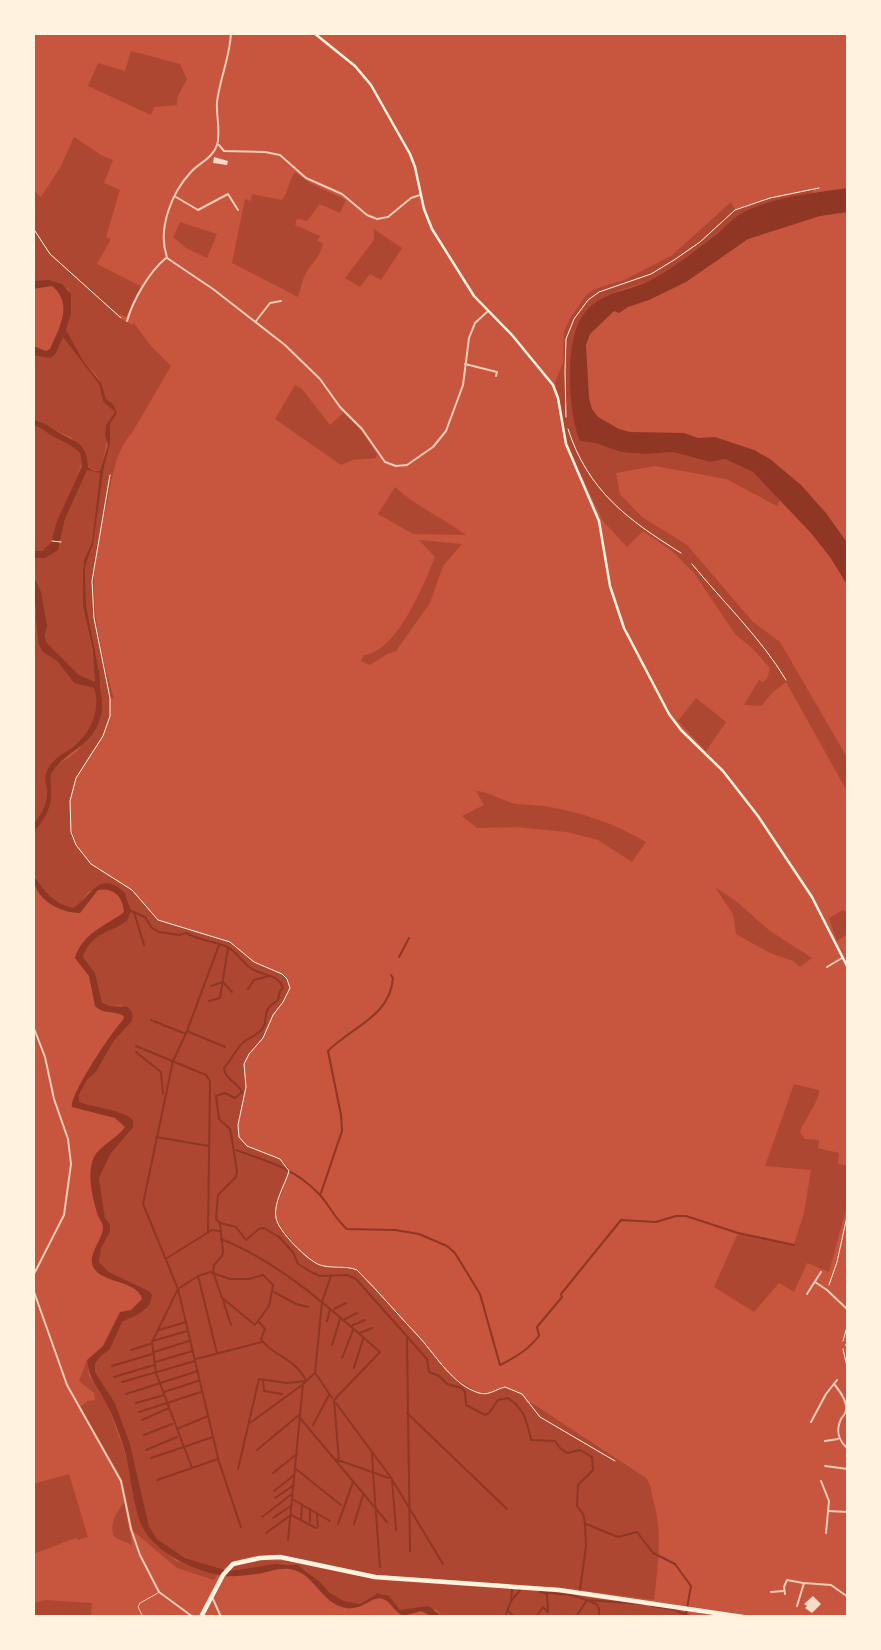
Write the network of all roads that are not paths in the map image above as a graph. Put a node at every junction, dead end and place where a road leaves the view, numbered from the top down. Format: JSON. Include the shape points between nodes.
{"nodes":[{"id":1,"x":231,"y":33,"type":"edge"},
{"id":2,"x":314,"y":33,"type":"edge"},
{"id":3,"x":218,"y":144,"type":"junction"},
{"id":4,"x":224,"y":151,"type":"junction"},
{"id":5,"x":213,"y":153,"type":"junction"},
{"id":6,"x":421,"y":195,"type":"junction"},
{"id":7,"x":175,"y":197,"type":"junction"},
{"id":8,"x":237,"y":210,"type":"dead end"},
{"id":9,"x":167,"y":258,"type":"junction"},
{"id":10,"x":281,"y":301,"type":"dead end"},
{"id":11,"x":487,"y":312,"type":"junction"},
{"id":12,"x":127,"y":321,"type":"road end"},
{"id":13,"x":256,"y":322,"type":"junction"},
{"id":14,"x":465,"y":364,"type":"junction"},
{"id":15,"x":497,"y":373,"type":"dead end"},
{"id":16,"x":842,"y":958,"type":"junction"},
{"id":17,"x":831,"y":965,"type":"junction"},
{"id":18,"x":827,"y":967,"type":"dead end"},
{"id":19,"x":848,"y":968,"type":"edge"},
{"id":20,"x":835,"y":971,"type":"dead end"},
{"id":21,"x":33,"y":1026,"type":"edge"},
{"id":22,"x":821,"y":1272,"type":"dead end"},
{"id":23,"x":33,"y":1276,"type":"edge"},
{"id":24,"x":815,"y":1282,"type":"junction"},
{"id":25,"x":33,"y":1289,"type":"edge"},
{"id":26,"x":807,"y":1294,"type":"dead end"},
{"id":27,"x":848,"y":1310,"type":"edge"},
{"id":28,"x":837,"y":1380,"type":"dead end"},
{"id":29,"x":834,"y":1384,"type":"junction"},
{"id":30,"x":843,"y":1416,"type":"junction"},
{"id":31,"x":848,"y":1419,"type":"edge"},
{"id":32,"x":811,"y":1422,"type":"dead end"},
{"id":33,"x":839,"y":1439,"type":"junction"},
{"id":34,"x":825,"y":1441,"type":"dead end"},
{"id":35,"x":848,"y":1450,"type":"edge"},
{"id":36,"x":825,"y":1466,"type":"dead end"},
{"id":37,"x":848,"y":1470,"type":"edge"},
{"id":38,"x":821,"y":1481,"type":"dead end"},
{"id":39,"x":848,"y":1485,"type":"edge"},
{"id":40,"x":828,"y":1511,"type":"junction"},
{"id":41,"x":848,"y":1512,"type":"edge"},
{"id":42,"x":821,"y":1526,"type":"dead end"},
{"id":43,"x":827,"y":1527,"type":"junction"},
{"id":44,"x":826,"y":1533,"type":"dead end"},
{"id":45,"x":786,"y":1576,"type":"dead end"},
{"id":46,"x":787,"y":1580,"type":"junction"},
{"id":47,"x":804,"y":1583,"type":"junction"},
{"id":48,"x":159,"y":1592,"type":"junction"},
{"id":49,"x":771,"y":1592,"type":"dead end"},
{"id":50,"x":848,"y":1597,"type":"edge"},
{"id":51,"x":212,"y":1598,"type":"junction"},
{"id":52,"x":797,"y":1606,"type":"dead end"},
{"id":53,"x":702,"y":1614,"type":"edge"},
{"id":54,"x":143,"y":1617,"type":"edge"},
{"id":55,"x":193,"y":1617,"type":"edge"},
{"id":56,"x":201,"y":1617,"type":"edge"},
{"id":57,"x":221,"y":1617,"type":"edge"},
{"id":58,"x":743,"y":1617,"type":"edge"}],
"edges":[{"from":1,"to":3,"type":"street","via":[[218,99]]},
{"from":2,"to":6,"type":"main road","via":[[371,85],[410,154]]},
{"from":3,"to":4,"type":"street"},
{"from":3,"to":5,"type":"street"},
{"from":4,"to":5,"type":"street"},
{"from":4,"to":6,"type":"street","via":[[280,155],[306,178],[342,194],[377,219]]},
{"from":5,"to":7,"type":"street","via":[[191,171]]},
{"from":6,"to":11,"type":"main road","via":[[432,229]]},
{"from":7,"to":8,"type":"street","via":[[198,209],[228,194]]},
{"from":7,"to":9,"type":"street","via":[[164,229]]},
{"from":9,"to":12,"type":"street","via":[[137,297]]},
{"from":9,"to":13,"type":"street"},
{"from":10,"to":13,"type":"street","via":[[270,303]]},
{"from":11,"to":14,"type":"street","via":[[473,328]]},
{"from":11,"to":16,"type":"main road","via":[[518,342],[556,391],[566,444],[600,521],[613,600],[669,714],[758,816],[812,897]]},
{"from":13,"to":14,"type":"street","via":[[320,379],[385,462],[396,466],[407,465],[429,450],[446,431],[463,385]]},
{"from":14,"to":15,"type":"street"},
{"from":16,"to":17,"type":"street"},
{"from":16,"to":19,"type":"main road"},
{"from":17,"to":18,"type":"street"},
{"from":17,"to":20,"type":"street"},
{"from":21,"to":23,"type":"street","via":[[68,1139],[71,1164],[64,1215]]},
{"from":22,"to":24,"type":"street"},
{"from":24,"to":26,"type":"street"},
{"from":24,"to":27,"type":"street"},
{"from":25,"to":48,"type":"street","via":[[67,1385],[118,1474],[133,1538]]},
{"from":28,"to":29,"type":"street"},
{"from":29,"to":30,"type":"street","via":[[845,1404]]},
{"from":29,"to":32,"type":"street"},
{"from":30,"to":31,"type":"street"},
{"from":30,"to":33,"type":"street"},
{"from":33,"to":34,"type":"street"},
{"from":33,"to":35,"type":"street"},
{"from":36,"to":37,"type":"street"},
{"from":37,"to":39,"type":"street"},
{"from":38,"to":40,"type":"street"},
{"from":40,"to":41,"type":"street"},
{"from":40,"to":43,"type":"street"},
{"from":42,"to":43,"type":"street"},
{"from":43,"to":44,"type":"street"},
{"from":45,"to":46,"type":"street"},
{"from":46,"to":47,"type":"street"},
{"from":46,"to":49,"type":"street","via":[[784,1592]]},
{"from":47,"to":50,"type":"street","via":[[831,1585]]},
{"from":47,"to":52,"type":"street"},
{"from":48,"to":54,"type":"lane","via":[[140,1603]]},
{"from":48,"to":55,"type":"street"},
{"from":51,"to":53,"type":"highway","via":[[233,1564],[280,1557],[375,1577],[547,1589],[687,1608]]},
{"from":51,"to":56,"type":"highway"},
{"from":51,"to":57,"type":"street"},
{"from":53,"to":58,"type":"highway"}]}
